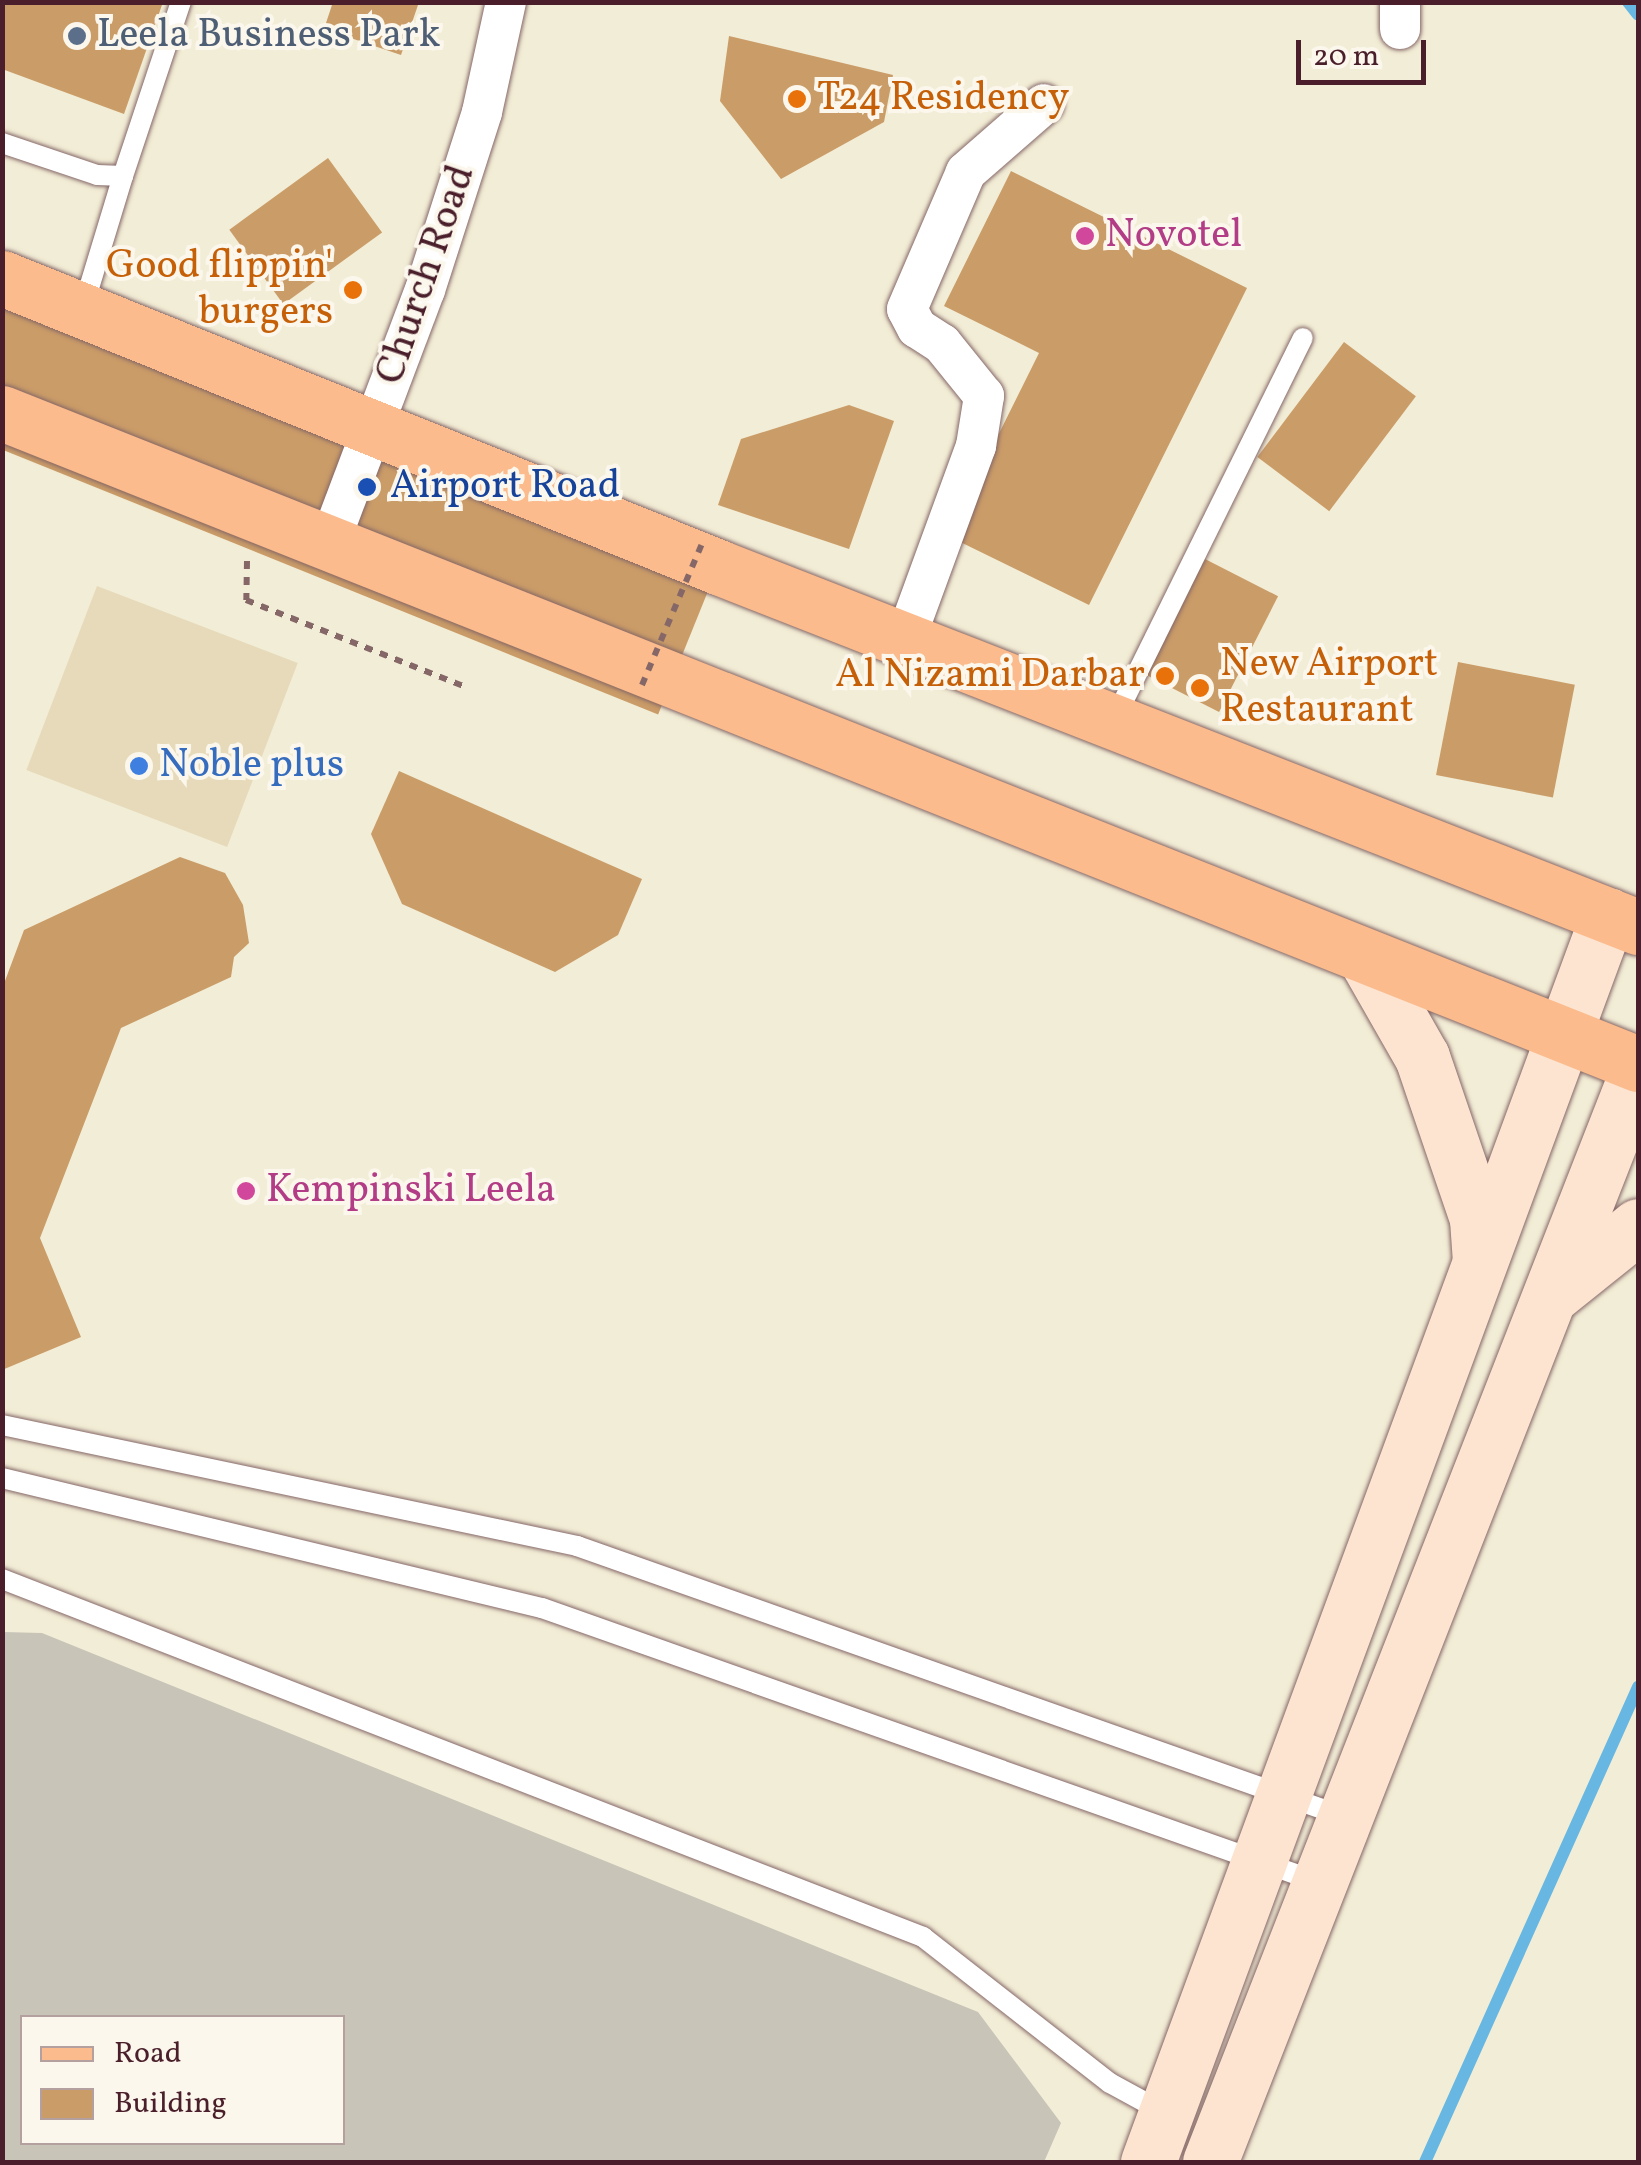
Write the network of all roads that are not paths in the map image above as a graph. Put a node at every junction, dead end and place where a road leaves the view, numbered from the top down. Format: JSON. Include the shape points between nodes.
{"nodes":[{"id":1,"x":181,"y":2,"type":"edge"},
{"id":2,"x":506,"y":2,"type":"edge"},
{"id":3,"x":1044,"y":104,"type":"dead end"},
{"id":4,"x":2,"y":143,"type":"edge"},
{"id":5,"x":122,"y":176,"type":"junction"},
{"id":6,"x":2,"y":278,"type":"edge"},
{"id":7,"x":82,"y":310,"type":"junction"},
{"id":8,"x":1302,"y":338,"type":"dead end"},
{"id":9,"x":2,"y":414,"type":"edge"},
{"id":10,"x":373,"y":428,"type":"junction"},
{"id":11,"x":330,"y":542,"type":"junction"},
{"id":12,"x":905,"y":640,"type":"junction"},
{"id":13,"x":1113,"y":722,"type":"junction"},
{"id":14,"x":1623,"y":921,"type":"edge"},
{"id":15,"x":1366,"y":959,"type":"junction"},
{"id":16,"x":1561,"y":1037,"type":"junction"},
{"id":17,"x":1638,"y":1067,"type":"edge"},
{"id":18,"x":1638,"y":1226,"type":"edge"},
{"id":19,"x":1480,"y":1260,"type":"junction"},
{"id":20,"x":1550,"y":1296,"type":"junction"},
{"id":21,"x":2,"y":1425,"type":"edge"},
{"id":22,"x":2,"y":1478,"type":"edge"},
{"id":23,"x":2,"y":1579,"type":"edge"},
{"id":24,"x":1288,"y":1796,"type":"junction"},
{"id":25,"x":1344,"y":1817,"type":"junction"},
{"id":26,"x":1263,"y":1861,"type":"junction"},
{"id":27,"x":1320,"y":1882,"type":"junction"},
{"id":28,"x":1157,"y":2138,"type":"edge"},
{"id":29,"x":1210,"y":2162,"type":"edge"}],
"edges":[{"from":1,"to":5,"type":"lane"},
{"from":2,"to":10,"type":"street","name":"Church Road","via":[[476,130]]},
{"from":3,"to":12,"type":"street","via":[[966,172],[907,309],[916,328],[942,344],[984,396],[976,446]]},
{"from":4,"to":5,"type":"lane","via":[[96,175]]},
{"from":5,"to":7,"type":"lane"},
{"from":6,"to":7,"type":"main road"},
{"from":7,"to":10,"type":"main road"},
{"from":8,"to":13,"type":"lane"},
{"from":9,"to":11,"type":"main road"},
{"from":10,"to":11,"type":"street","name":"Church Road"},
{"from":10,"to":12,"type":"main road"},
{"from":11,"to":15,"type":"main road"},
{"from":12,"to":13,"type":"main road"},
{"from":13,"to":14,"type":"main road"},
{"from":14,"to":16,"type":"main road"},
{"from":15,"to":16,"type":"main road"},
{"from":15,"to":19,"type":"main road","via":[[1422,1057],[1477,1219]]},
{"from":16,"to":17,"type":"main road"},
{"from":16,"to":19,"type":"main road"},
{"from":17,"to":20,"type":"main road"},
{"from":18,"to":20,"type":"main road"},
{"from":19,"to":24,"type":"main road"},
{"from":20,"to":25,"type":"main road"},
{"from":21,"to":24,"type":"lane","via":[[577,1546]]},
{"from":22,"to":26,"type":"lane","via":[[542,1608]]},
{"from":23,"to":28,"type":"lane","via":[[923,1937],[1110,2083]]},
{"from":24,"to":25,"type":"lane"},
{"from":24,"to":26,"type":"main road"},
{"from":25,"to":27,"type":"main road"},
{"from":26,"to":27,"type":"lane"},
{"from":26,"to":28,"type":"main road"},
{"from":27,"to":29,"type":"main road"}]}
